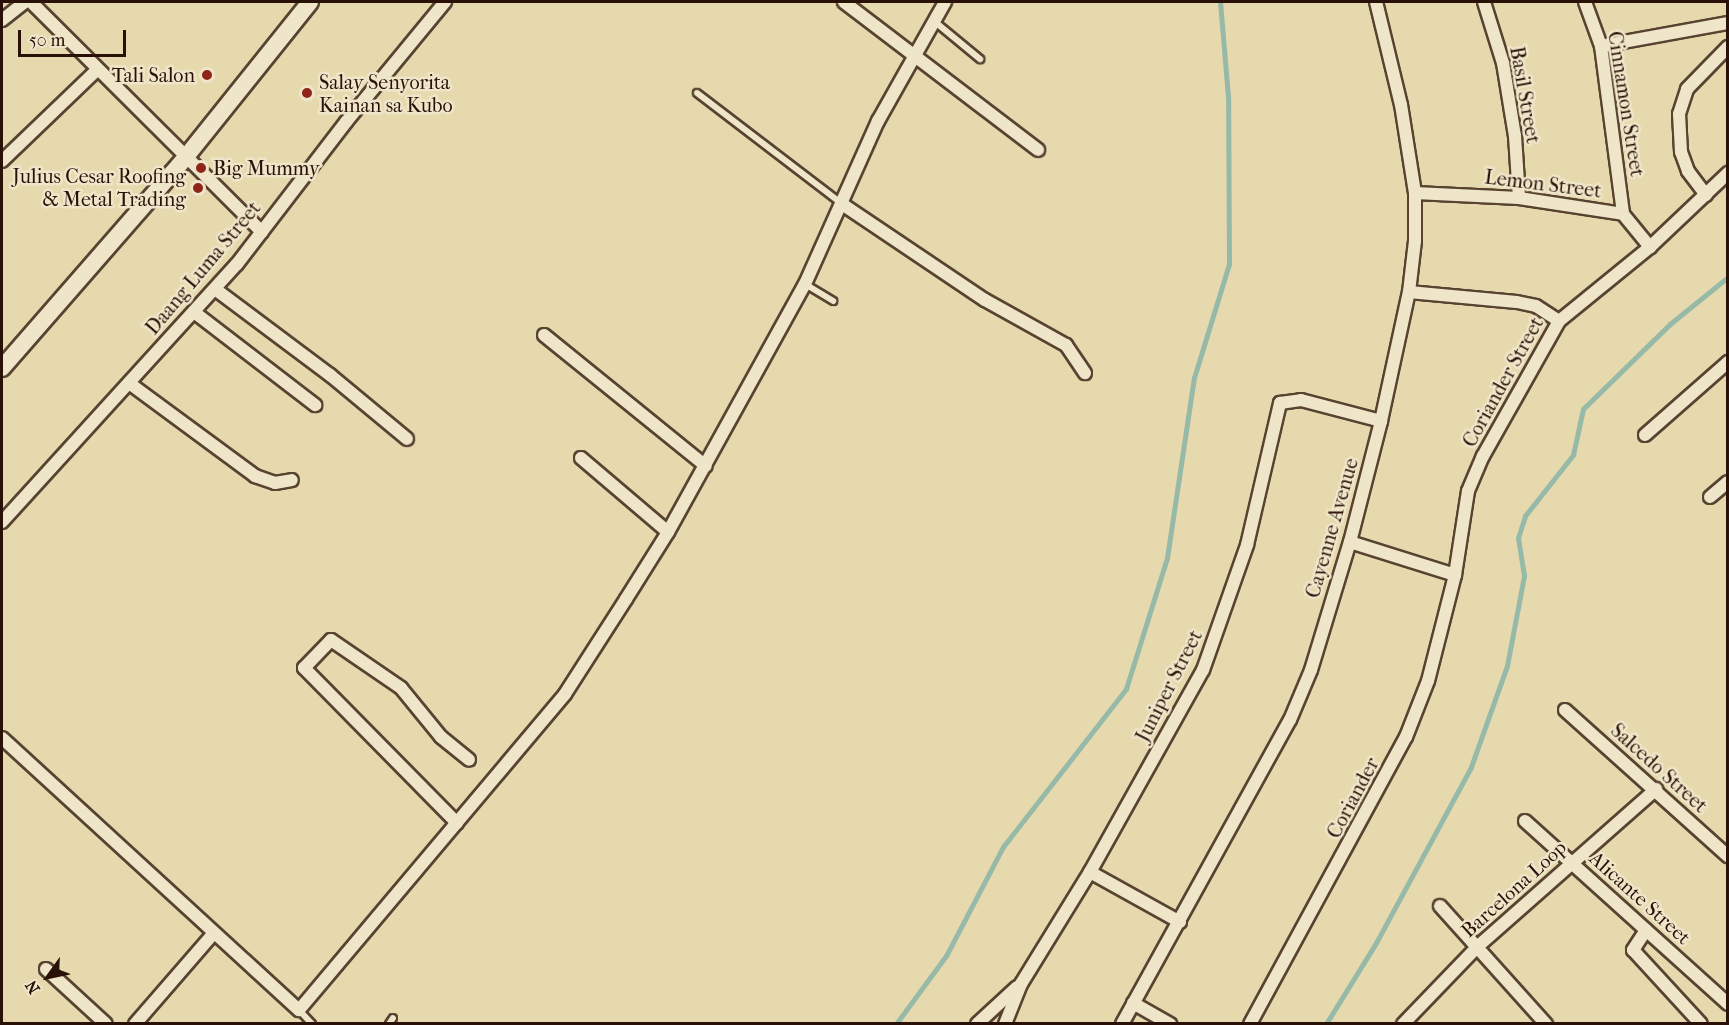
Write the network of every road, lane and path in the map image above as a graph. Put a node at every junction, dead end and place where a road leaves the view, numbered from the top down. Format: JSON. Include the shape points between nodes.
{"nodes":[{"id":1,"x":25,"y":2,"type":"edge"},
{"id":2,"x":31,"y":2,"type":"edge"},
{"id":3,"x":310,"y":2,"type":"edge"},
{"id":4,"x":445,"y":2,"type":"edge"},
{"id":5,"x":844,"y":2,"type":"edge"},
{"id":6,"x":945,"y":2,"type":"edge"},
{"id":7,"x":1376,"y":2,"type":"edge"},
{"id":8,"x":1484,"y":2,"type":"edge"},
{"id":9,"x":1585,"y":2,"type":"edge"},
{"id":10,"x":2,"y":20,"type":"edge"},
{"id":11,"x":934,"y":21,"type":"junction"},
{"id":12,"x":1728,"y":23,"type":"edge"},
{"id":13,"x":1601,"y":46,"type":"junction"},
{"id":14,"x":1728,"y":47,"type":"edge"},
{"id":15,"x":913,"y":55,"type":"junction"},
{"id":16,"x":980,"y":59,"type":"dead end"},
{"id":17,"x":96,"y":71,"type":"junction"},
{"id":18,"x":697,"y":93,"type":"dead end"},
{"id":19,"x":1038,"y":150,"type":"dead end"},
{"id":20,"x":185,"y":158,"type":"junction"},
{"id":21,"x":2,"y":161,"type":"edge"},
{"id":22,"x":1728,"y":173,"type":"edge"},
{"id":23,"x":1415,"y":193,"type":"junction"},
{"id":24,"x":1706,"y":195,"type":"junction"},
{"id":25,"x":1519,"y":198,"type":"junction"},
{"id":26,"x":842,"y":204,"type":"junction"},
{"id":27,"x":1623,"y":214,"type":"junction"},
{"id":28,"x":262,"y":232,"type":"junction"},
{"id":29,"x":1650,"y":247,"type":"junction"},
{"id":30,"x":805,"y":284,"type":"junction"},
{"id":31,"x":214,"y":289,"type":"junction"},
{"id":32,"x":1408,"y":292,"type":"junction"},
{"id":33,"x":833,"y":301,"type":"dead end"},
{"id":34,"x":194,"y":312,"type":"junction"},
{"id":35,"x":1558,"y":321,"type":"junction"},
{"id":36,"x":544,"y":335,"type":"dead end"},
{"id":37,"x":1728,"y":362,"type":"edge"},
{"id":38,"x":2,"y":368,"type":"edge"},
{"id":39,"x":1085,"y":373,"type":"dead end"},
{"id":40,"x":129,"y":383,"type":"junction"},
{"id":41,"x":315,"y":405,"type":"dead end"},
{"id":42,"x":1381,"y":421,"type":"junction"},
{"id":43,"x":1645,"y":435,"type":"dead end"},
{"id":44,"x":407,"y":440,"type":"dead end"},
{"id":45,"x":581,"y":458,"type":"dead end"},
{"id":46,"x":706,"y":466,"type":"junction"},
{"id":47,"x":292,"y":480,"type":"dead end"},
{"id":48,"x":1728,"y":482,"type":"edge"},
{"id":49,"x":1710,"y":497,"type":"dead end"},
{"id":50,"x":2,"y":522,"type":"edge"},
{"id":51,"x":668,"y":532,"type":"junction"},
{"id":52,"x":1350,"y":542,"type":"junction"},
{"id":53,"x":1455,"y":575,"type":"junction"},
{"id":54,"x":1564,"y":710,"type":"dead end"},
{"id":55,"x":2,"y":738,"type":"edge"},
{"id":56,"x":469,"y":760,"type":"dead end"},
{"id":57,"x":1656,"y":789,"type":"junction"},
{"id":58,"x":1525,"y":821,"type":"dead end"},
{"id":59,"x":457,"y":824,"type":"junction"},
{"id":60,"x":1728,"y":856,"type":"edge"},
{"id":61,"x":1573,"y":864,"type":"junction"},
{"id":62,"x":1090,"y":872,"type":"junction"},
{"id":63,"x":1440,"y":906,"type":"dead end"},
{"id":64,"x":1180,"y":922,"type":"junction"},
{"id":65,"x":1646,"y":930,"type":"junction"},
{"id":66,"x":213,"y":934,"type":"junction"},
{"id":67,"x":1478,"y":947,"type":"junction"},
{"id":68,"x":46,"y":969,"type":"dead end"},
{"id":69,"x":1021,"y":984,"type":"junction"},
{"id":70,"x":1133,"y":1003,"type":"junction"},
{"id":71,"x":1728,"y":1004,"type":"edge"},
{"id":72,"x":299,"y":1010,"type":"junction"},
{"id":73,"x":106,"y":1023,"type":"edge"},
{"id":74,"x":135,"y":1023,"type":"edge"},
{"id":75,"x":312,"y":1023,"type":"edge"},
{"id":76,"x":977,"y":1023,"type":"edge"},
{"id":77,"x":1005,"y":1023,"type":"edge"},
{"id":78,"x":1122,"y":1023,"type":"edge"},
{"id":79,"x":1170,"y":1023,"type":"edge"},
{"id":80,"x":1250,"y":1023,"type":"edge"},
{"id":81,"x":1403,"y":1023,"type":"edge"},
{"id":82,"x":1546,"y":1023,"type":"edge"},
{"id":83,"x":1701,"y":1023,"type":"edge"}],
"edges":[{"from":1,"to":10,"type":"street"},
{"from":2,"to":17,"type":"street"},
{"from":3,"to":20,"type":"main road"},
{"from":4,"to":28,"type":"street","name":"Daang Luma Street"},
{"from":5,"to":15,"type":"street"},
{"from":6,"to":11,"type":"street"},
{"from":7,"to":23,"type":"street","name":"Cayenne Avenue","via":[[1401,105]]},
{"from":8,"to":25,"type":"street","name":"Basil Street","via":[[1503,63],[1515,136]]},
{"from":9,"to":13,"type":"street","name":"Cinnamon Street"},
{"from":11,"to":15,"type":"street"},
{"from":11,"to":16,"type":"lane"},
{"from":12,"to":13,"type":"street"},
{"from":13,"to":27,"type":"street","name":"Cinnamon Street"},
{"from":14,"to":24,"type":"street","via":[[1687,89],[1679,114],[1681,152],[1688,171]]},
{"from":15,"to":19,"type":"street"},
{"from":15,"to":26,"type":"street","via":[[878,121]]},
{"from":17,"to":20,"type":"street"},
{"from":17,"to":21,"type":"street"},
{"from":18,"to":26,"type":"lane"},
{"from":20,"to":28,"type":"street"},
{"from":20,"to":38,"type":"main road"},
{"from":22,"to":24,"type":"street","name":"Coriander Street"},
{"from":23,"to":25,"type":"street","name":"Lemon Street"},
{"from":23,"to":32,"type":"street","name":"Cayenne Avenue","via":[[1415,241]]},
{"from":24,"to":29,"type":"street","name":"Coriander Street"},
{"from":25,"to":27,"type":"street","name":"Lemon Street"},
{"from":26,"to":30,"type":"street"},
{"from":26,"to":39,"type":"street","via":[[985,300],[1066,345]]},
{"from":27,"to":29,"type":"street","name":"Lemon Street"},
{"from":28,"to":31,"type":"street","name":"Daang Luma Street"},
{"from":29,"to":35,"type":"street","name":"Coriander Street"},
{"from":30,"to":33,"type":"lane"},
{"from":30,"to":46,"type":"street"},
{"from":31,"to":34,"type":"street","name":"Daang Luma Street"},
{"from":31,"to":44,"type":"street","via":[[330,375]]},
{"from":32,"to":35,"type":"street","via":[[1517,302],[1536,306]]},
{"from":32,"to":42,"type":"street","name":"Cayenne Avenue"},
{"from":34,"to":40,"type":"street","name":"Daang Luma Street"},
{"from":34,"to":41,"type":"street"},
{"from":35,"to":53,"type":"street","name":"Coriander Street","via":[[1468,490]]},
{"from":36,"to":46,"type":"street"},
{"from":37,"to":43,"type":"street"},
{"from":40,"to":47,"type":"street","via":[[255,476],[274,483]]},
{"from":40,"to":50,"type":"street","name":"Daang Luma Street"},
{"from":42,"to":52,"type":"street","name":"Cayenne Avenue"},
{"from":42,"to":62,"type":"street","name":"Juniper Street","via":[[1301,400],[1280,403],[1247,545],[1203,670]]},
{"from":45,"to":51,"type":"street"},
{"from":46,"to":51,"type":"street"},
{"from":48,"to":49,"type":"street"},
{"from":51,"to":59,"type":"street","via":[[565,694]]},
{"from":52,"to":53,"type":"street"},
{"from":52,"to":64,"type":"street","name":"Cayenne Avenue","via":[[1311,670],[1290,720]]},
{"from":53,"to":80,"type":"street","name":"Coriander","via":[[1428,681],[1406,738]]},
{"from":54,"to":57,"type":"street","name":"Salcedo Street"},
{"from":55,"to":66,"type":"street"},
{"from":56,"to":59,"type":"street","via":[[441,737],[401,688],[331,640],[304,669]]},
{"from":57,"to":60,"type":"street","name":"Salcedo Street"},
{"from":57,"to":61,"type":"street","name":"Barcelona Loop"},
{"from":58,"to":61,"type":"street","name":"Alicante Street"},
{"from":59,"to":72,"type":"street"},
{"from":61,"to":65,"type":"street","name":"Alicante Street"},
{"from":61,"to":67,"type":"street","name":"Barcelona Loop"},
{"from":62,"to":64,"type":"street"},
{"from":62,"to":69,"type":"street","name":"Juniper Street"},
{"from":63,"to":67,"type":"street"},
{"from":64,"to":70,"type":"street","name":"Cayenne Avenue"},
{"from":65,"to":71,"type":"street","name":"Alicante Street"},
{"from":65,"to":83,"type":"street","via":[[1633,950]]},
{"from":66,"to":72,"type":"street"},
{"from":66,"to":74,"type":"street"},
{"from":67,"to":81,"type":"street","name":"Barcelona Loop"},
{"from":67,"to":82,"type":"street"},
{"from":68,"to":73,"type":"street"},
{"from":69,"to":76,"type":"street"},
{"from":69,"to":77,"type":"street","name":"Juniper Street"},
{"from":70,"to":78,"type":"street","name":"Cayenne Avenue"},
{"from":70,"to":79,"type":"street"},
{"from":72,"to":75,"type":"lane"}]}
